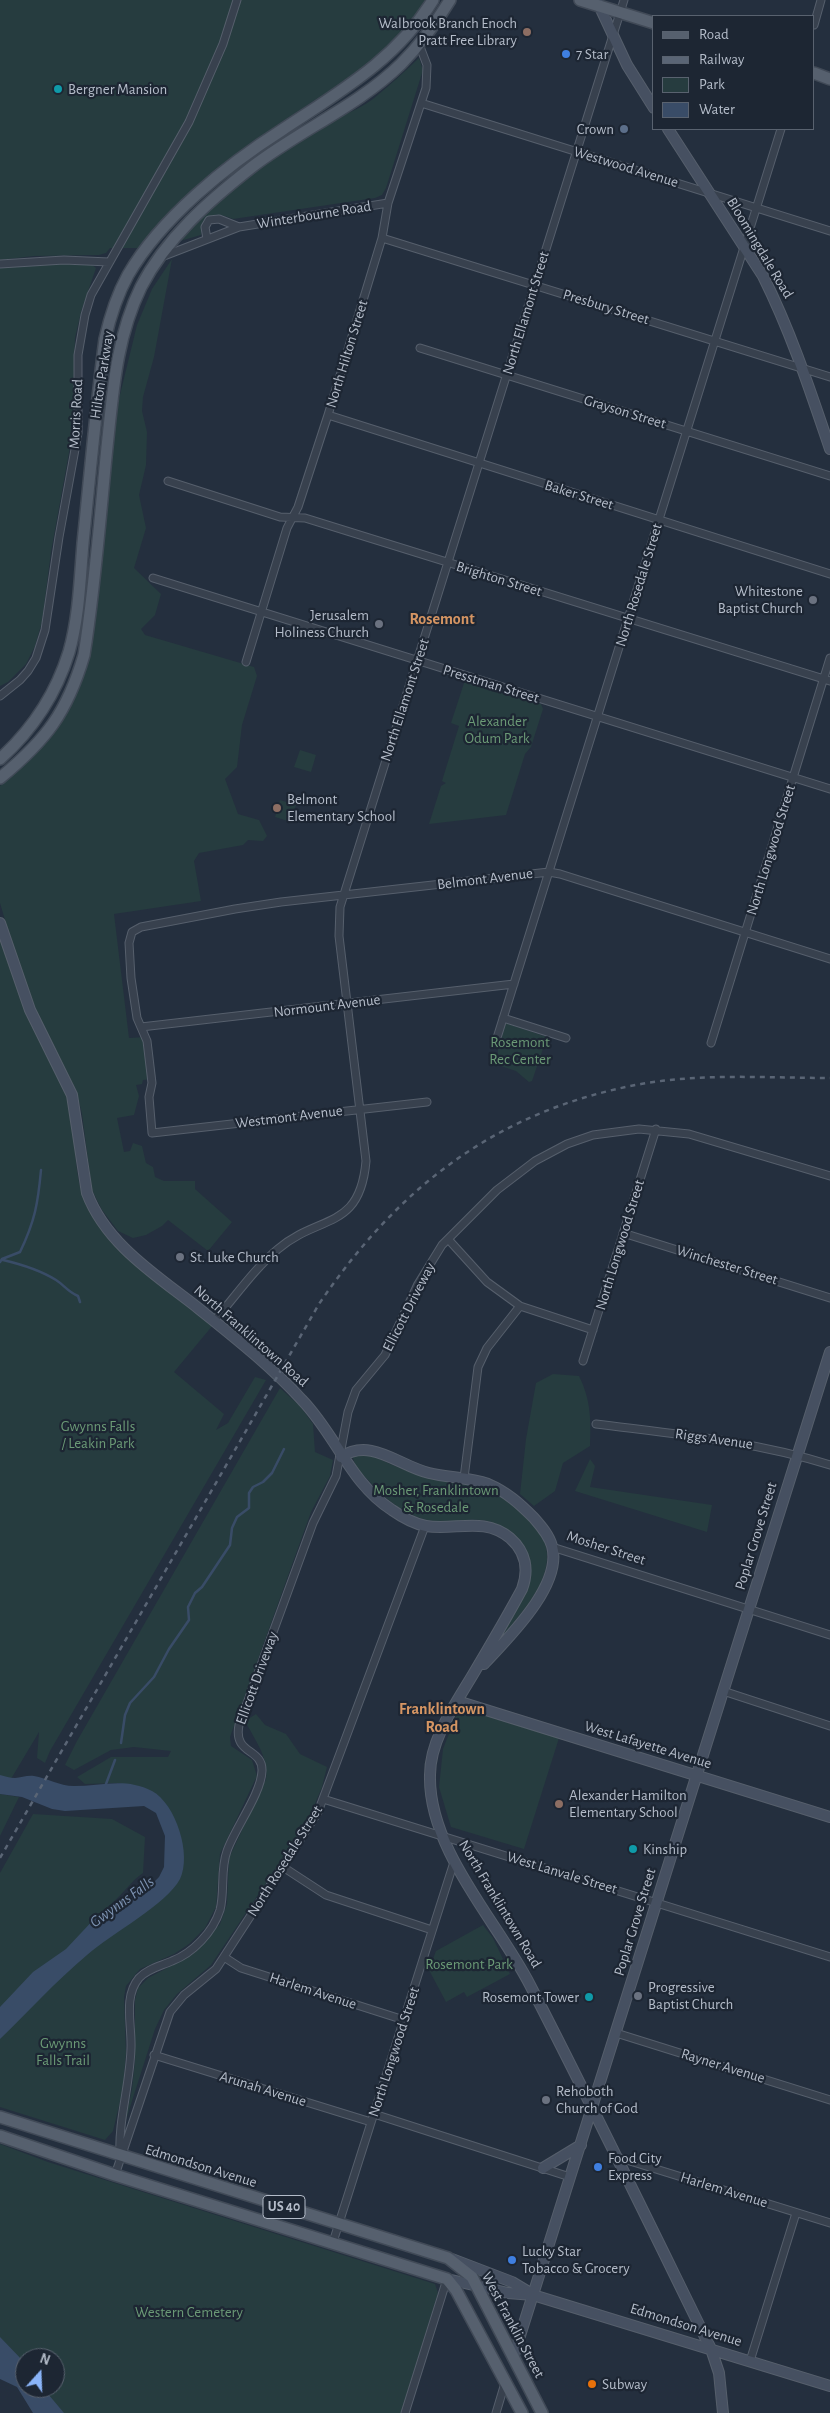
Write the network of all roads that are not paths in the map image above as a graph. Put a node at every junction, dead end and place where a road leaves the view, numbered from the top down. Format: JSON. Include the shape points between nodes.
{"nodes":[{"id":1,"x":238,"y":0,"type":"edge"},
{"id":2,"x":433,"y":0,"type":"edge"},
{"id":3,"x":450,"y":0,"type":"edge"},
{"id":4,"x":580,"y":0,"type":"edge"},
{"id":5,"x":624,"y":0,"type":"edge"},
{"id":6,"x":822,"y":0,"type":"edge"},
{"id":7,"x":597,"y":3,"type":"edge"},
{"id":8,"x":620,"y":13,"type":"junction"},
{"id":9,"x":652,"y":22,"type":"edge"},
{"id":10,"x":815,"y":22,"type":"edge"},
{"id":11,"x":613,"y":37,"type":"junction"},
{"id":12,"x":419,"y":44,"type":"junction"},
{"id":13,"x":815,"y":74,"type":"edge"},
{"id":14,"x":830,"y":78,"type":"edge"},
{"id":15,"x":421,"y":103,"type":"junction"},
{"id":16,"x":652,"y":105,"type":"edge"},
{"id":17,"x":669,"y":130,"type":"edge"},
{"id":18,"x":781,"y":130,"type":"edge"},
{"id":19,"x":577,"y":152,"type":"junction"},
{"id":20,"x":711,"y":194,"type":"junction"},
{"id":21,"x":388,"y":203,"type":"junction"},
{"id":22,"x":757,"y":208,"type":"junction"},
{"id":23,"x":239,"y":227,"type":"junction"},
{"id":24,"x":830,"y":231,"type":"edge"},
{"id":25,"x":382,"y":238,"type":"junction"},
{"id":26,"x":207,"y":239,"type":"junction"},
{"id":27,"x":744,"y":248,"type":"junction"},
{"id":28,"x":159,"y":258,"type":"junction"},
{"id":29,"x":109,"y":262,"type":"junction"},
{"id":30,"x":0,"y":264,"type":"edge"},
{"id":31,"x":535,"y":285,"type":"junction"},
{"id":32,"x":715,"y":341,"type":"junction"},
{"id":33,"x":420,"y":348,"type":"dead end"},
{"id":34,"x":803,"y":369,"type":"junction"},
{"id":35,"x":507,"y":375,"type":"junction"},
{"id":36,"x":830,"y":377,"type":"edge"},
{"id":37,"x":328,"y":415,"type":"junction"},
{"id":38,"x":687,"y":431,"type":"junction"},
{"id":39,"x":830,"y":448,"type":"edge"},
{"id":40,"x":479,"y":464,"type":"junction"},
{"id":41,"x":830,"y":476,"type":"edge"},
{"id":42,"x":168,"y":481,"type":"dead end"},
{"id":43,"x":292,"y":518,"type":"junction"},
{"id":44,"x":659,"y":520,"type":"junction"},
{"id":45,"x":448,"y":563,"type":"junction"},
{"id":46,"x":830,"y":574,"type":"edge"},
{"id":47,"x":153,"y":578,"type":"dead end"},
{"id":48,"x":261,"y":612,"type":"junction"},
{"id":49,"x":628,"y":619,"type":"junction"},
{"id":50,"x":830,"y":658,"type":"edge"},
{"id":51,"x":418,"y":661,"type":"junction"},
{"id":52,"x":246,"y":662,"type":"dead end"},
{"id":53,"x":827,"y":680,"type":"edge"},
{"id":54,"x":0,"y":696,"type":"edge"},
{"id":55,"x":598,"y":717,"type":"junction"},
{"id":56,"x":0,"y":759,"type":"edge"},
{"id":57,"x":0,"y":778,"type":"edge"},
{"id":58,"x":793,"y":778,"type":"junction"},
{"id":59,"x":830,"y":789,"type":"edge"},
{"id":60,"x":549,"y":872,"type":"junction"},
{"id":61,"x":343,"y":895,"type":"junction"},
{"id":62,"x":0,"y":923,"type":"edge"},
{"id":63,"x":745,"y":932,"type":"junction"},
{"id":64,"x":830,"y":959,"type":"edge"},
{"id":65,"x":514,"y":984,"type":"junction"},
{"id":66,"x":346,"y":1004,"type":"junction"},
{"id":67,"x":503,"y":1018,"type":"junction"},
{"id":68,"x":141,"y":1027,"type":"junction"},
{"id":69,"x":566,"y":1038,"type":"dead end"},
{"id":70,"x":496,"y":1041,"type":"dead end"},
{"id":71,"x":711,"y":1043,"type":"dead end"},
{"id":72,"x":427,"y":1102,"type":"dead end"},
{"id":73,"x":360,"y":1109,"type":"junction"},
{"id":74,"x":656,"y":1129,"type":"junction"},
{"id":75,"x":830,"y":1176,"type":"edge"},
{"id":76,"x":623,"y":1233,"type":"junction"},
{"id":77,"x":448,"y":1239,"type":"junction"},
{"id":78,"x":830,"y":1298,"type":"edge"},
{"id":79,"x":520,"y":1306,"type":"junction"},
{"id":80,"x":214,"y":1321,"type":"junction"},
{"id":81,"x":593,"y":1330,"type":"junction"},
{"id":82,"x":830,"y":1352,"type":"edge"},
{"id":83,"x":583,"y":1361,"type":"dead end"},
{"id":84,"x":596,"y":1424,"type":"dead end"},
{"id":85,"x":798,"y":1454,"type":"junction"},
{"id":86,"x":341,"y":1457,"type":"junction"},
{"id":87,"x":830,"y":1465,"type":"edge"},
{"id":88,"x":464,"y":1478,"type":"junction"},
{"id":89,"x":425,"y":1526,"type":"junction"},
{"id":90,"x":552,"y":1547,"type":"junction"},
{"id":91,"x":749,"y":1609,"type":"junction"},
{"id":92,"x":830,"y":1635,"type":"edge"},
{"id":93,"x":472,"y":1678,"type":"junction"},
{"id":94,"x":723,"y":1691,"type":"junction"},
{"id":95,"x":457,"y":1701,"type":"junction"},
{"id":96,"x":830,"y":1726,"type":"edge"},
{"id":97,"x":697,"y":1776,"type":"junction"},
{"id":98,"x":323,"y":1799,"type":"junction"},
{"id":99,"x":830,"y":1817,"type":"edge"},
{"id":100,"x":444,"y":1836,"type":"junction"},
{"id":101,"x":454,"y":1862,"type":"junction"},
{"id":102,"x":283,"y":1867,"type":"junction"},
{"id":103,"x":657,"y":1903,"type":"junction"},
{"id":104,"x":432,"y":1930,"type":"junction"},
{"id":105,"x":224,"y":1957,"type":"junction"},
{"id":106,"x":830,"y":1957,"type":"edge"},
{"id":107,"x":404,"y":2020,"type":"junction"},
{"id":108,"x":616,"y":2033,"type":"junction"},
{"id":109,"x":154,"y":2055,"type":"junction"},
{"id":110,"x":830,"y":2100,"type":"edge"},
{"id":111,"x":592,"y":2107,"type":"junction"},
{"id":112,"x":374,"y":2114,"type":"junction"},
{"id":113,"x":0,"y":2117,"type":"edge"},
{"id":114,"x":371,"y":2122,"type":"junction"},
{"id":115,"x":0,"y":2136,"type":"edge"},
{"id":116,"x":581,"y":2145,"type":"junction"},
{"id":117,"x":120,"y":2156,"type":"junction"},
{"id":118,"x":617,"y":2157,"type":"junction"},
{"id":119,"x":543,"y":2168,"type":"junction"},
{"id":120,"x":115,"y":2176,"type":"junction"},
{"id":121,"x":570,"y":2177,"type":"junction"},
{"id":122,"x":796,"y":2213,"type":"junction"},
{"id":123,"x":830,"y":2223,"type":"edge"},
{"id":124,"x":339,"y":2224,"type":"junction"},
{"id":125,"x":333,"y":2242,"type":"junction"},
{"id":126,"x":448,"y":2258,"type":"junction"},
{"id":127,"x":447,"y":2279,"type":"junction"},
{"id":128,"x":477,"y":2286,"type":"junction"},
{"id":129,"x":533,"y":2295,"type":"junction"},
{"id":130,"x":711,"y":2348,"type":"junction"},
{"id":131,"x":513,"y":2358,"type":"junction"},
{"id":132,"x":750,"y":2360,"type":"junction"},
{"id":133,"x":505,"y":2382,"type":"junction"},
{"id":134,"x":830,"y":2386,"type":"edge"},
{"id":135,"x":498,"y":2412,"type":"edge"},
{"id":136,"x":406,"y":2413,"type":"edge"},
{"id":137,"x":522,"y":2413,"type":"edge"},
{"id":138,"x":542,"y":2413,"type":"edge"},
{"id":139,"x":723,"y":2413,"type":"edge"}],
"edges":[{"from":1,"to":29,"type":"street","name":"Morris Road","via":[[193,115]]},
{"from":2,"to":56,"type":"main road","name":"Hilton Parkway","via":[[410,34],[371,71],[254,148],[198,195],[155,239],[128,276],[111,315],[105,339],[77,604],[69,651],[54,690],[42,710],[14,747]]},
{"from":3,"to":12,"type":"main road","name":"Hilton Parkway"},
{"from":4,"to":7,"type":"main road"},
{"from":5,"to":8,"type":"street","name":"North Ellamont Street"},
{"from":6,"to":10,"type":"street"},
{"from":7,"to":8,"type":"main road"},
{"from":7,"to":11,"type":"main road"},
{"from":8,"to":9,"type":"main road"},
{"from":8,"to":11,"type":"street","name":"North Ellamont Street"},
{"from":11,"to":16,"type":"main road"},
{"from":11,"to":19,"type":"street","name":"North Ellamont Street"},
{"from":12,"to":15,"type":"street","name":"North Hilton Street","via":[[427,65],[426,88]]},
{"from":12,"to":28,"type":"main road","name":"Hilton Parkway","via":[[401,64],[368,90],[234,181],[184,228]]},
{"from":13,"to":14,"type":"main road"},
{"from":15,"to":19,"type":"street","name":"Westwood Avenue"},
{"from":15,"to":21,"type":"street","name":"North Hilton Street"},
{"from":17,"to":20,"type":"main road","name":"Bloomingdale Road"},
{"from":18,"to":22,"type":"street","name":"North Rosedale Street"},
{"from":19,"to":20,"type":"street","name":"Westwood Avenue"},
{"from":19,"to":31,"type":"street","name":"North Ellamont Street"},
{"from":20,"to":22,"type":"street","name":"Westwood Avenue"},
{"from":20,"to":27,"type":"main road","name":"Bloomingdale Road"},
{"from":21,"to":23,"type":"street","name":"Winterbourne Road"},
{"from":21,"to":25,"type":"street","name":"North Hilton Street"},
{"from":22,"to":24,"type":"street","name":"Westwood Avenue"},
{"from":22,"to":27,"type":"street","name":"North Rosedale Street"},
{"from":23,"to":26,"type":"street","name":"Winterbourne Road"},
{"from":23,"to":26,"type":"street","name":"Winterbourne Road","via":[[215,218],[204,227]]},
{"from":25,"to":31,"type":"street","name":"Presbury Street"},
{"from":25,"to":37,"type":"street","name":"North Hilton Street"},
{"from":26,"to":28,"type":"street","name":"Winterbourne Road"},
{"from":27,"to":32,"type":"street","name":"North Rosedale Street"},
{"from":27,"to":34,"type":"main road","name":"Bloomingdale Road","via":[[775,300]]},
{"from":28,"to":57,"type":"main road","name":"Hilton Parkway","via":[[142,286],[120,342],[87,634],[78,676],[44,738]]},
{"from":29,"to":30,"type":"street","via":[[64,260]]},
{"from":29,"to":54,"type":"street","name":"Morris Road","via":[[91,295],[81,334],[78,433],[43,637],[28,671]]},
{"from":31,"to":32,"type":"street","name":"Presbury Street"},
{"from":31,"to":35,"type":"street","name":"North Ellamont Street"},
{"from":32,"to":34,"type":"street","name":"Presbury Street"},
{"from":32,"to":38,"type":"street","name":"North Rosedale Street"},
{"from":33,"to":35,"type":"street","name":"Grayson Street"},
{"from":34,"to":36,"type":"street","name":"Presbury Street"},
{"from":34,"to":39,"type":"main road","name":"Bloomingdale Road"},
{"from":35,"to":38,"type":"street","name":"Grayson Street"},
{"from":35,"to":40,"type":"street","name":"North Ellamont Street"},
{"from":37,"to":40,"type":"street","name":"Baker Street"},
{"from":37,"to":43,"type":"street","name":"North Hilton Street"},
{"from":38,"to":41,"type":"street","name":"Grayson Street"},
{"from":38,"to":44,"type":"street","name":"North Rosedale Street"},
{"from":40,"to":44,"type":"street","name":"Baker Street"},
{"from":40,"to":45,"type":"street","name":"North Ellamont Street"},
{"from":42,"to":43,"type":"street","name":"Brighton Street"},
{"from":43,"to":45,"type":"street","name":"Brighton Street","via":[[305,518]]},
{"from":43,"to":48,"type":"street","name":"North Hilton Street"},
{"from":44,"to":46,"type":"street","name":"Baker Street"},
{"from":44,"to":49,"type":"street","name":"North Rosedale Street"},
{"from":45,"to":49,"type":"street","name":"Brighton Street"},
{"from":45,"to":51,"type":"street","name":"North Ellamont Street"},
{"from":47,"to":48,"type":"street","name":"Presstman Street"},
{"from":48,"to":51,"type":"street","name":"Presstman Street"},
{"from":48,"to":52,"type":"street","name":"North Hilton Street"},
{"from":49,"to":53,"type":"street","name":"Brighton Street"},
{"from":49,"to":55,"type":"street","name":"North Rosedale Street"},
{"from":50,"to":53,"type":"street","name":"North Longwood Street"},
{"from":51,"to":55,"type":"street","name":"Presstman Street"},
{"from":51,"to":61,"type":"street","name":"North Ellamont Street"},
{"from":53,"to":58,"type":"street","name":"North Longwood Street"},
{"from":55,"to":58,"type":"street","name":"Presstman Street"},
{"from":55,"to":60,"type":"street","name":"North Rosedale Street"},
{"from":58,"to":59,"type":"street","name":"Presstman Street"},
{"from":58,"to":63,"type":"street","name":"North Longwood Street"},
{"from":60,"to":61,"type":"street","name":"Belmont Avenue"},
{"from":60,"to":63,"type":"street","name":"Belmont Avenue"},
{"from":60,"to":65,"type":"street","name":"North Rosedale Street"},
{"from":61,"to":66,"type":"street","name":"North Ellamont Street","via":[[339,936]]},
{"from":61,"to":68,"type":"street","name":"Belmont Avenue","via":[[235,909],[141,927],[132,932],[129,943],[131,978]]},
{"from":62,"to":80,"type":"main road","name":"North Franklintown Road","via":[[30,1010],[72,1095],[92,1208],[132,1255]]},
{"from":63,"to":64,"type":"street","name":"Belmont Avenue"},
{"from":63,"to":71,"type":"street","name":"North Longwood Street"},
{"from":65,"to":66,"type":"street","name":"Normount Avenue"},
{"from":65,"to":67,"type":"street","name":"North Rosedale Street"},
{"from":66,"to":68,"type":"street","name":"Normount Avenue"},
{"from":66,"to":73,"type":"street","name":"North Ellamont Street"},
{"from":67,"to":69,"type":"street"},
{"from":67,"to":70,"type":"street","name":"North Rosedale Street"},
{"from":68,"to":73,"type":"street","name":"Westmont Avenue","via":[[147,1041],[152,1083],[149,1097],[152,1133]]},
{"from":72,"to":73,"type":"street","name":"Westmont Avenue"},
{"from":73,"to":80,"type":"street","name":"North Ellamont Street","via":[[366,1160],[363,1184],[354,1203],[336,1219],[280,1247],[269,1256]]},
{"from":74,"to":75,"type":"street","name":"Ellicott Driveway","via":[[689,1134]]},
{"from":74,"to":76,"type":"street","name":"North Longwood Street"},
{"from":74,"to":77,"type":"street","name":"Ellicott Driveway","via":[[593,1135],[552,1151],[517,1173]]},
{"from":76,"to":78,"type":"street","name":"Winchester Street"},
{"from":76,"to":81,"type":"street","name":"North Longwood Street"},
{"from":77,"to":79,"type":"street","via":[[487,1282]]},
{"from":77,"to":86,"type":"street","name":"Ellicott Driveway","via":[[418,1284],[384,1355],[356,1390],[348,1412]]},
{"from":79,"to":81,"type":"street"},
{"from":79,"to":88,"type":"street","via":[[487,1348],[478,1367]]},
{"from":80,"to":86,"type":"main road","name":"North Franklintown Road","via":[[304,1402]]},
{"from":81,"to":83,"type":"street","name":"North Longwood Street"},
{"from":82,"to":85,"type":"main road","name":"Poplar Grove Street"},
{"from":84,"to":85,"type":"street","name":"Riggs Avenue","via":[[725,1440]]},
{"from":85,"to":87,"type":"street","name":"Riggs Avenue"},
{"from":85,"to":91,"type":"main road","name":"Poplar Grove Street"},
{"from":86,"to":88,"type":"main road","name":"Mosher Street","via":[[351,1450],[365,1449],[425,1472]]},
{"from":86,"to":89,"type":"main road","name":"North Franklintown Road","via":[[382,1503]]},
{"from":86,"to":117,"type":"street","name":"Ellicott Driveway","via":[[336,1476],[309,1534],[239,1725],[238,1739],[258,1758],[262,1775],[226,1853],[218,1917],[196,1946],[138,1978],[130,1995],[130,2060],[119,2132]]},
{"from":88,"to":90,"type":"main road","name":"Mosher Street","via":[[489,1484],[512,1497],[542,1528]]},
{"from":89,"to":93,"type":"main road","name":"North Franklintown Road","via":[[468,1524],[490,1528],[510,1538],[523,1556],[526,1578],[522,1589]]},
{"from":89,"to":98,"type":"street","name":"North Rosedale Street"},
{"from":90,"to":91,"type":"street","name":"Mosher Street"},
{"from":90,"to":93,"type":"main road","name":"North Franklintown Road","via":[[549,1576],[540,1597]]},
{"from":91,"to":92,"type":"street","name":"Mosher Street"},
{"from":91,"to":94,"type":"main road","name":"Poplar Grove Street"},
{"from":93,"to":95,"type":"main road","name":"North Franklintown Road"},
{"from":94,"to":96,"type":"street"},
{"from":94,"to":97,"type":"main road","name":"Poplar Grove Street"},
{"from":95,"to":97,"type":"main road","name":"West Lafayette Avenue"},
{"from":95,"to":100,"type":"main road","name":"North Franklintown Road","via":[[435,1746],[430,1775],[431,1794]]},
{"from":97,"to":99,"type":"main road","name":"West Lafayette Avenue"},
{"from":97,"to":103,"type":"main road","name":"Poplar Grove Street"},
{"from":98,"to":100,"type":"street","name":"West Lanvale Street"},
{"from":98,"to":102,"type":"street","name":"North Rosedale Street"},
{"from":100,"to":101,"type":"main road","name":"North Franklintown Road"},
{"from":100,"to":103,"type":"street","name":"West Lanvale Street"},
{"from":101,"to":104,"type":"street","name":"North Longwood Street"},
{"from":101,"to":111,"type":"main road","name":"North Franklintown Road","via":[[519,1964]]},
{"from":102,"to":104,"type":"street","via":[[326,1896]]},
{"from":102,"to":105,"type":"street","name":"North Rosedale Street"},
{"from":103,"to":106,"type":"street","name":"West Lanvale Street"},
{"from":103,"to":108,"type":"main road","name":"Poplar Grove Street"},
{"from":104,"to":107,"type":"street","name":"North Longwood Street"},
{"from":105,"to":107,"type":"street","name":"Harlem Avenue","via":[[240,1968]]},
{"from":105,"to":109,"type":"street","name":"North Rosedale Street","via":[[209,1976],[184,1995],[170,2012]]},
{"from":107,"to":112,"type":"street","name":"North Longwood Street"},
{"from":108,"to":110,"type":"street","name":"Rayner Avenue"},
{"from":108,"to":111,"type":"main road","name":"Poplar Grove Street"},
{"from":109,"to":114,"type":"street","name":"Arunah Avenue"},
{"from":109,"to":117,"type":"street","name":"North Rosedale Street"},
{"from":111,"to":116,"type":"main road","name":"Poplar Grove Street"},
{"from":111,"to":118,"type":"main road","name":"North Franklintown Road"},
{"from":112,"to":114,"type":"street","name":"North Longwood Street"},
{"from":112,"to":119,"type":"street"},
{"from":113,"to":117,"type":"main road","name":"Edmondson Avenue","number":"US 40"},
{"from":114,"to":124,"type":"street","name":"North Longwood Street"},
{"from":115,"to":120,"type":"main road","name":"Edmondson Avenue","number":"US 40"},
{"from":116,"to":119,"type":"main road"},
{"from":116,"to":121,"type":"main road","name":"Poplar Grove Street"},
{"from":117,"to":120,"type":"street","name":"North Rosedale Street"},
{"from":117,"to":124,"type":"main road","name":"Edmondson Avenue","number":"US 40"},
{"from":118,"to":122,"type":"street","name":"Harlem Avenue"},
{"from":118,"to":130,"type":"main road","name":"North Franklintown Road"},
{"from":119,"to":121,"type":"street"},
{"from":120,"to":125,"type":"main road","name":"Edmondson Avenue","number":"US 40"},
{"from":121,"to":129,"type":"main road","name":"Poplar Grove Street"},
{"from":122,"to":123,"type":"street","name":"Harlem Avenue"},
{"from":122,"to":132,"type":"street"},
{"from":124,"to":125,"type":"street","name":"North Longwood Street"},
{"from":124,"to":126,"type":"main road","name":"Edmondson Avenue","number":"US 40"},
{"from":125,"to":127,"type":"main road","name":"Edmondson Avenue","number":"US 40"},
{"from":126,"to":128,"type":"main road","name":"West Franklin Street","number":"US 40","via":[[472,2277]]},
{"from":126,"to":129,"type":"main road","name":"Edmondson Avenue","via":[[512,2282]]},
{"from":127,"to":128,"type":"main road","name":"Edmondson Avenue"},
{"from":127,"to":133,"type":"main road"},
{"from":127,"to":136,"type":"street"},
{"from":128,"to":129,"type":"main road","name":"Edmondson Avenue"},
{"from":128,"to":131,"type":"main road","name":"West Franklin Street","number":"US 40"},
{"from":129,"to":130,"type":"main road","name":"Edmondson Avenue"},
{"from":129,"to":131,"type":"main road","name":"Poplar Grove Street"},
{"from":130,"to":132,"type":"main road","name":"Edmondson Avenue"},
{"from":130,"to":139,"type":"main road","name":"North Franklintown Road","via":[[719,2373]]},
{"from":131,"to":138,"type":"main road","name":"West Franklin Street","number":"US 40"},
{"from":132,"to":134,"type":"main road","name":"Edmondson Avenue"},
{"from":133,"to":135,"type":"street"},
{"from":133,"to":137,"type":"main road"}]}
